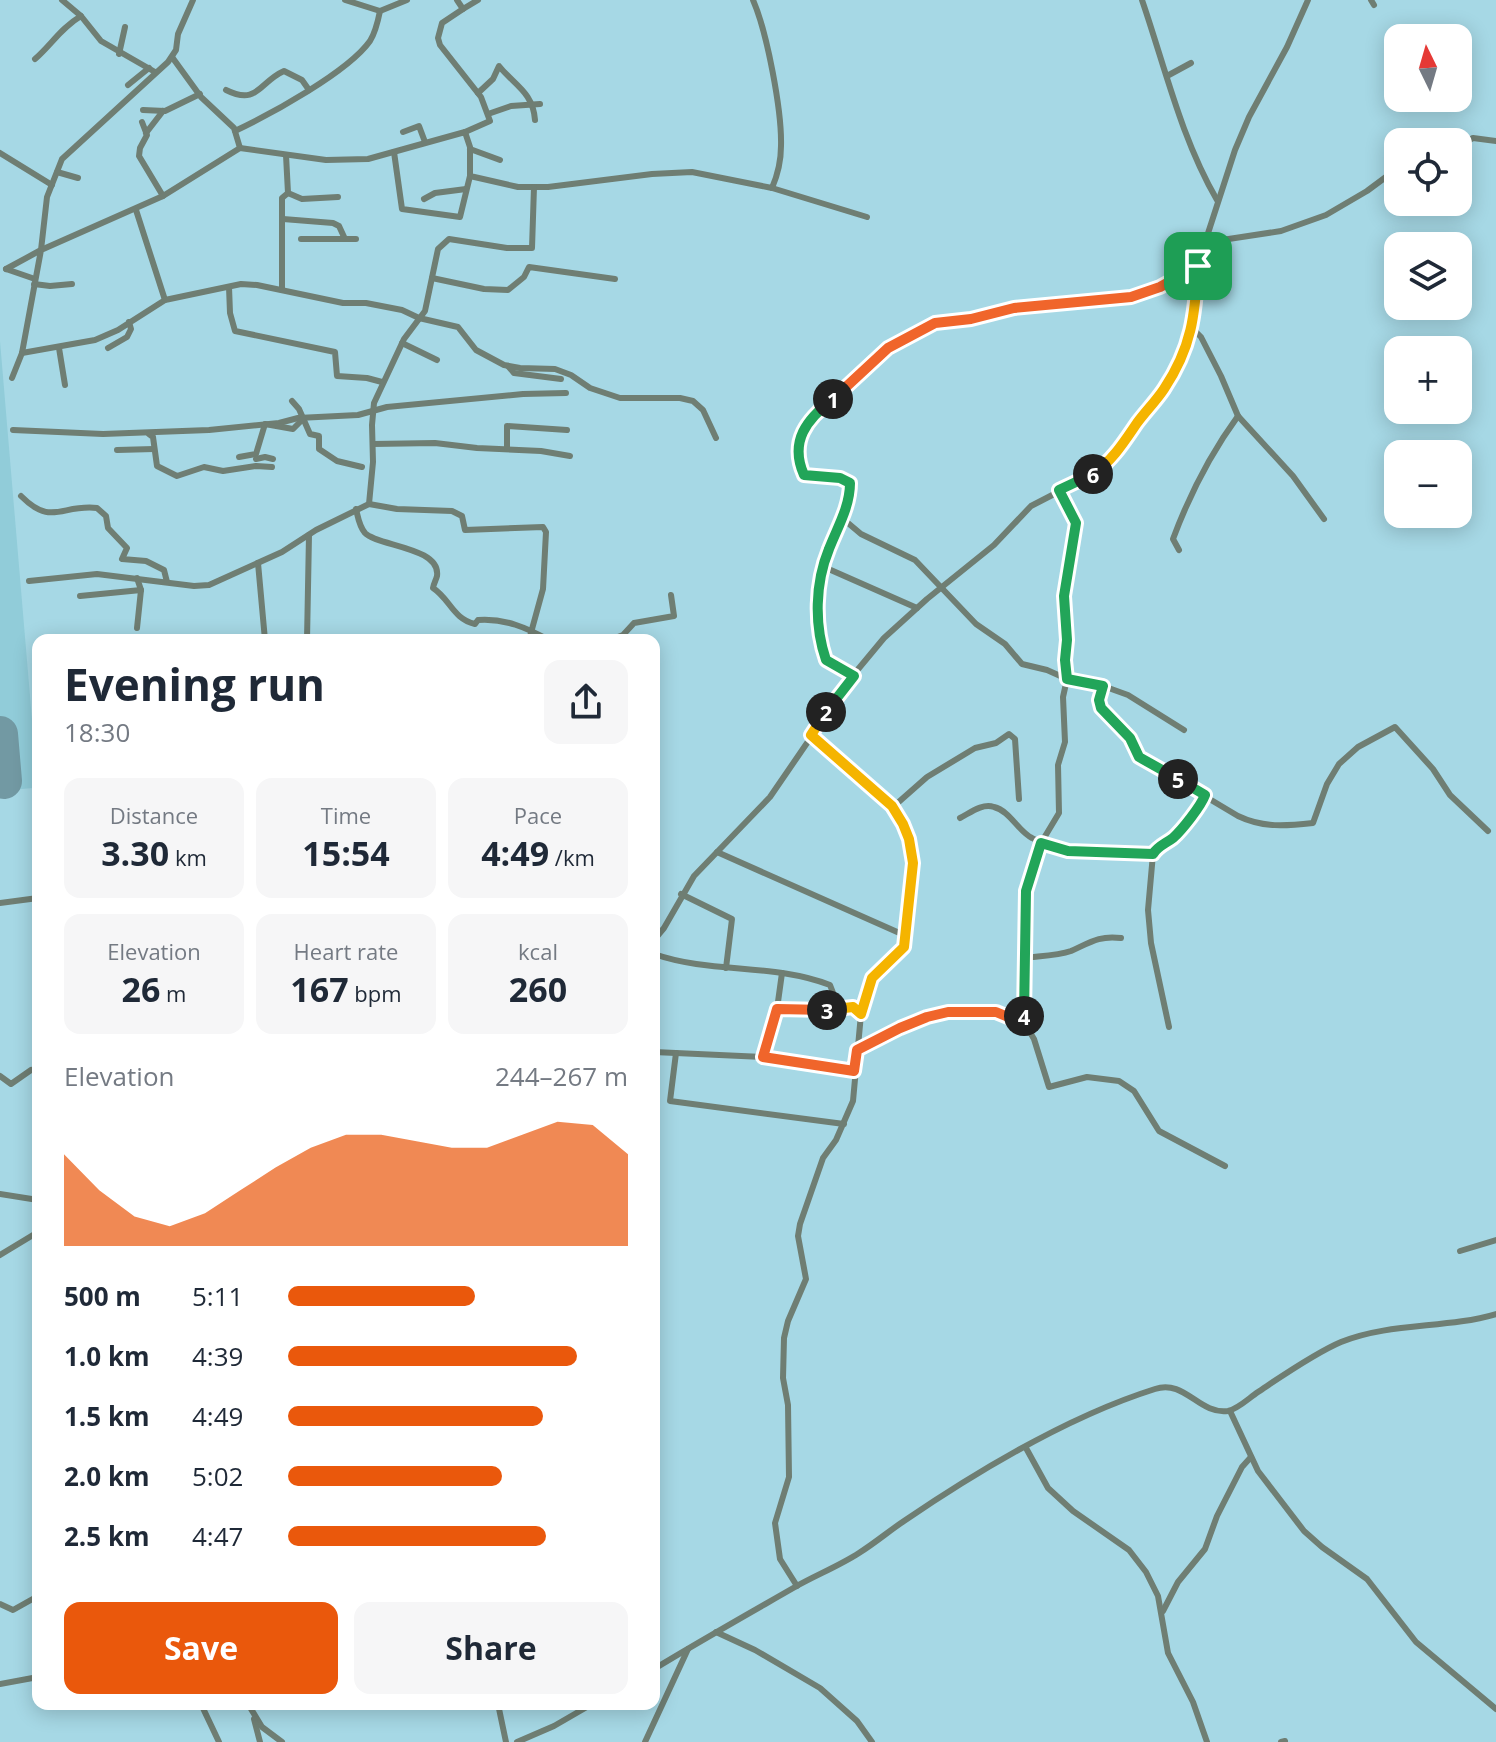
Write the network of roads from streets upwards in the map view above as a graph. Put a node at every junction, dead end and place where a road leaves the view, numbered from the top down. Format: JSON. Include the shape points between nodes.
{"nodes":[{"id":1,"x":62,"y":0,"type":"edge"},
{"id":2,"x":193,"y":0,"type":"edge"},
{"id":3,"x":345,"y":0,"type":"edge"},
{"id":4,"x":407,"y":0,"type":"edge"},
{"id":5,"x":457,"y":0,"type":"edge"},
{"id":6,"x":478,"y":0,"type":"edge"},
{"id":7,"x":753,"y":0,"type":"edge"},
{"id":8,"x":1142,"y":0,"type":"edge"},
{"id":9,"x":1308,"y":0,"type":"edge"},
{"id":10,"x":463,"y":9,"type":"junction"},
{"id":11,"x":1145,"y":10,"type":"junction"},
{"id":12,"x":380,"y":11,"type":"junction"},
{"id":13,"x":81,"y":16,"type":"junction"},
{"id":14,"x":1135,"y":16,"type":"dead end"},
{"id":15,"x":125,"y":27,"type":"dead end"},
{"id":16,"x":119,"y":54,"type":"junction"},
{"id":17,"x":172,"y":57,"type":"junction"},
{"id":18,"x":35,"y":59,"type":"dead end"},
{"id":19,"x":1191,"y":63,"type":"dead end"},
{"id":20,"x":152,"y":70,"type":"junction"},
{"id":21,"x":1167,"y":76,"type":"junction"},
{"id":22,"x":128,"y":85,"type":"dead end"},
{"id":23,"x":226,"y":90,"type":"dead end"},
{"id":24,"x":309,"y":90,"type":"junction"},
{"id":25,"x":478,"y":93,"type":"junction"},
{"id":26,"x":200,"y":94,"type":"junction"},
{"id":27,"x":531,"y":104,"type":"junction"},
{"id":28,"x":540,"y":104,"type":"dead end"},
{"id":29,"x":143,"y":110,"type":"dead end"},
{"id":30,"x":163,"y":111,"type":"junction"},
{"id":31,"x":488,"y":114,"type":"junction"},
{"id":32,"x":423,"y":119,"type":"dead end"},
{"id":33,"x":535,"y":120,"type":"dead end"},
{"id":34,"x":142,"y":122,"type":"dead end"},
{"id":35,"x":419,"y":126,"type":"junction"},
{"id":36,"x":235,"y":131,"type":"junction"},
{"id":37,"x":403,"y":132,"type":"dead end"},
{"id":38,"x":465,"y":132,"type":"junction"},
{"id":39,"x":146,"y":133,"type":"junction"},
{"id":40,"x":1472,"y":139,"type":"edge"},
{"id":41,"x":1496,"y":141,"type":"edge"},
{"id":42,"x":425,"y":142,"type":"junction"},
{"id":43,"x":240,"y":148,"type":"junction"},
{"id":44,"x":470,"y":149,"type":"junction"},
{"id":45,"x":394,"y":152,"type":"junction"},
{"id":46,"x":0,"y":153,"type":"edge"},
{"id":47,"x":286,"y":155,"type":"junction"},
{"id":48,"x":500,"y":160,"type":"dead end"},
{"id":49,"x":57,"y":172,"type":"junction"},
{"id":50,"x":470,"y":176,"type":"junction"},
{"id":51,"x":78,"y":178,"type":"dead end"},
{"id":52,"x":1384,"y":178,"type":"edge"},
{"id":53,"x":52,"y":185,"type":"junction"},
{"id":54,"x":534,"y":187,"type":"junction"},
{"id":55,"x":772,"y":188,"type":"junction"},
{"id":56,"x":466,"y":189,"type":"junction"},
{"id":57,"x":288,"y":193,"type":"junction"},
{"id":58,"x":163,"y":196,"type":"junction"},
{"id":59,"x":338,"y":197,"type":"dead end"},
{"id":60,"x":424,"y":199,"type":"dead end"},
{"id":61,"x":1217,"y":200,"type":"junction"},
{"id":62,"x":136,"y":210,"type":"junction"},
{"id":63,"x":867,"y":217,"type":"dead end"},
{"id":64,"x":283,"y":219,"type":"junction"},
{"id":65,"x":301,"y":239,"type":"dead end"},
{"id":66,"x":345,"y":239,"type":"junction"},
{"id":67,"x":356,"y":239,"type":"dead end"},
{"id":68,"x":41,"y":250,"type":"junction"},
{"id":69,"x":525,"y":250,"type":"junction"},
{"id":70,"x":1201,"y":254,"type":"junction"},
{"id":71,"x":1198,"y":266,"type":"junction"},
{"id":72,"x":529,"y":267,"type":"junction"},
{"id":73,"x":432,"y":278,"type":"junction"},
{"id":74,"x":615,"y":279,"type":"dead end"},
{"id":75,"x":34,"y":282,"type":"junction"},
{"id":76,"x":72,"y":284,"type":"dead end"},
{"id":77,"x":229,"y":287,"type":"junction"},
{"id":78,"x":282,"y":290,"type":"junction"},
{"id":79,"x":165,"y":300,"type":"junction"},
{"id":80,"x":419,"y":318,"type":"junction"},
{"id":81,"x":129,"y":322,"type":"junction"},
{"id":82,"x":1193,"y":329,"type":"junction"},
{"id":83,"x":402,"y":343,"type":"junction"},
{"id":84,"x":59,"y":348,"type":"junction"},
{"id":85,"x":108,"y":348,"type":"dead end"},
{"id":86,"x":22,"y":353,"type":"junction"},
{"id":87,"x":437,"y":360,"type":"dead end"},
{"id":88,"x":508,"y":366,"type":"junction"},
{"id":89,"x":12,"y":378,"type":"dead end"},
{"id":90,"x":561,"y":379,"type":"dead end"},
{"id":91,"x":382,"y":382,"type":"junction"},
{"id":92,"x":65,"y":385,"type":"dead end"},
{"id":93,"x":566,"y":393,"type":"dead end"},
{"id":94,"x":292,"y":401,"type":"dead end"},
{"id":95,"x":374,"y":409,"type":"junction"},
{"id":96,"x":1238,"y":416,"type":"junction"},
{"id":97,"x":303,"y":418,"type":"junction"},
{"id":98,"x":265,"y":424,"type":"junction"},
{"id":99,"x":13,"y":430,"type":"dead end"},
{"id":100,"x":567,"y":430,"type":"dead end"},
{"id":101,"x":144,"y":433,"type":"junction"},
{"id":102,"x":716,"y":438,"type":"dead end"},
{"id":103,"x":373,"y":444,"type":"junction"},
{"id":104,"x":154,"y":449,"type":"junction"},
{"id":105,"x":507,"y":449,"type":"junction"},
{"id":106,"x":117,"y":450,"type":"dead end"},
{"id":107,"x":570,"y":456,"type":"dead end"},
{"id":108,"x":239,"y":457,"type":"dead end"},
{"id":109,"x":256,"y":460,"type":"junction"},
{"id":110,"x":272,"y":463,"type":"dead end"},
{"id":111,"x":362,"y":467,"type":"dead end"},
{"id":112,"x":1059,"y":490,"type":"junction"},
{"id":113,"x":21,"y":496,"type":"dead end"},
{"id":114,"x":369,"y":504,"type":"junction"},
{"id":115,"x":356,"y":509,"type":"junction"},
{"id":116,"x":842,"y":518,"type":"junction"},
{"id":117,"x":1324,"y":519,"type":"dead end"},
{"id":118,"x":309,"y":535,"type":"junction"},
{"id":119,"x":1179,"y":550,"type":"dead end"},
{"id":120,"x":258,"y":563,"type":"junction"},
{"id":121,"x":824,"y":567,"type":"junction"},
{"id":122,"x":137,"y":578,"type":"junction"},
{"id":123,"x":29,"y":581,"type":"dead end"},
{"id":124,"x":167,"y":582,"type":"junction"},
{"id":125,"x":943,"y":587,"type":"junction"},
{"id":126,"x":141,"y":590,"type":"junction"},
{"id":127,"x":671,"y":595,"type":"dead end"},
{"id":128,"x":80,"y":596,"type":"dead end"},
{"id":129,"x":917,"y":608,"type":"junction"},
{"id":130,"x":137,"y":628,"type":"dead end"},
{"id":131,"x":532,"y":630,"type":"junction"},
{"id":132,"x":264,"y":634,"type":"edge"},
{"id":133,"x":307,"y":634,"type":"edge"},
{"id":134,"x":531,"y":634,"type":"edge"},
{"id":135,"x":539,"y":634,"type":"edge"},
{"id":136,"x":624,"y":634,"type":"edge"},
{"id":137,"x":854,"y":676,"type":"junction"},
{"id":138,"x":1067,"y":679,"type":"junction"},
{"id":139,"x":1103,"y":686,"type":"junction"},
{"id":140,"x":1184,"y":730,"type":"dead end"},
{"id":141,"x":811,"y":735,"type":"junction"},
{"id":142,"x":1205,"y":795,"type":"junction"},
{"id":143,"x":1019,"y":799,"type":"dead end"},
{"id":144,"x":893,"y":807,"type":"junction"},
{"id":145,"x":960,"y":818,"type":"dead end"},
{"id":146,"x":1488,"y":831,"type":"dead end"},
{"id":147,"x":1041,"y":843,"type":"junction"},
{"id":148,"x":717,"y":852,"type":"junction"},
{"id":149,"x":1153,"y":854,"type":"junction"},
{"id":150,"x":681,"y":894,"type":"junction"},
{"id":151,"x":32,"y":899,"type":"edge"},
{"id":152,"x":0,"y":903,"type":"edge"},
{"id":153,"x":660,"y":933,"type":"edge"},
{"id":154,"x":905,"y":938,"type":"junction"},
{"id":155,"x":1121,"y":938,"type":"dead end"},
{"id":156,"x":660,"y":956,"type":"edge"},
{"id":157,"x":1024,"y":958,"type":"junction"},
{"id":158,"x":726,"y":968,"type":"junction"},
{"id":159,"x":782,"y":973,"type":"junction"},
{"id":160,"x":853,"y":1007,"type":"junction"},
{"id":161,"x":777,"y":1009,"type":"junction"},
{"id":162,"x":861,"y":1014,"type":"junction"},
{"id":163,"x":1025,"y":1024,"type":"junction"},
{"id":164,"x":1169,"y":1027,"type":"dead end"},
{"id":165,"x":857,"y":1050,"type":"junction"},
{"id":166,"x":660,"y":1052,"type":"edge"},
{"id":167,"x":676,"y":1053,"type":"junction"},
{"id":168,"x":763,"y":1057,"type":"junction"},
{"id":169,"x":31,"y":1070,"type":"dead end"},
{"id":170,"x":854,"y":1071,"type":"junction"},
{"id":171,"x":0,"y":1076,"type":"edge"},
{"id":172,"x":844,"y":1124,"type":"junction"},
{"id":173,"x":1225,"y":1166,"type":"dead end"},
{"id":174,"x":0,"y":1194,"type":"edge"},
{"id":175,"x":32,"y":1199,"type":"edge"},
{"id":176,"x":32,"y":1236,"type":"edge"},
{"id":177,"x":1496,"y":1240,"type":"edge"},
{"id":178,"x":1460,"y":1251,"type":"dead end"},
{"id":179,"x":0,"y":1255,"type":"edge"},
{"id":180,"x":1496,"y":1314,"type":"edge"},
{"id":181,"x":1230,"y":1411,"type":"junction"},
{"id":182,"x":1026,"y":1448,"type":"junction"},
{"id":183,"x":1251,"y":1457,"type":"junction"},
{"id":184,"x":797,"y":1586,"type":"junction"},
{"id":185,"x":32,"y":1599,"type":"edge"},
{"id":186,"x":0,"y":1604,"type":"edge"},
{"id":187,"x":1161,"y":1614,"type":"junction"},
{"id":188,"x":716,"y":1632,"type":"junction"},
{"id":189,"x":688,"y":1649,"type":"junction"},
{"id":190,"x":660,"y":1665,"type":"edge"},
{"id":191,"x":32,"y":1678,"type":"edge"},
{"id":192,"x":0,"y":1684,"type":"edge"},
{"id":193,"x":1496,"y":1709,"type":"edge"},
{"id":194,"x":204,"y":1710,"type":"edge"},
{"id":195,"x":499,"y":1710,"type":"edge"},
{"id":196,"x":582,"y":1710,"type":"edge"},
{"id":197,"x":660,"y":1710,"type":"edge"},
{"id":198,"x":660,"y":1710,"type":"edge"},
{"id":199,"x":252,"y":1712,"type":"joint"},
{"id":200,"x":219,"y":1742,"type":"edge"},
{"id":201,"x":260,"y":1742,"type":"edge"},
{"id":202,"x":282,"y":1742,"type":"edge"},
{"id":203,"x":506,"y":1742,"type":"edge"},
{"id":204,"x":517,"y":1742,"type":"edge"},
{"id":205,"x":645,"y":1742,"type":"edge"},
{"id":206,"x":872,"y":1742,"type":"edge"},
{"id":207,"x":1207,"y":1742,"type":"edge"}],
"edges":[{"from":1,"to":13,"type":"street"},
{"from":2,"to":17,"type":"street"},
{"from":3,"to":12,"type":"street"},
{"from":4,"to":12,"type":"street"},
{"from":5,"to":10,"type":"street"},
{"from":6,"to":10,"type":"street"},
{"from":7,"to":55,"type":"street","via":[[781,135]]},
{"from":8,"to":11,"type":"street"},
{"from":9,"to":61,"type":"street","via":[[1249,117]]},
{"from":10,"to":25,"type":"street","via":[[442,23],[438,38]]},
{"from":11,"to":14,"type":"street"},
{"from":11,"to":21,"type":"street"},
{"from":12,"to":24,"type":"street","via":[[369,42]]},
{"from":13,"to":16,"type":"street"},
{"from":13,"to":18,"type":"street"},
{"from":15,"to":16,"type":"street"},
{"from":16,"to":20,"type":"street"},
{"from":17,"to":20,"type":"street"},
{"from":17,"to":26,"type":"street"},
{"from":19,"to":21,"type":"street"},
{"from":20,"to":22,"type":"street"},
{"from":20,"to":49,"type":"street","via":[[72,148]]},
{"from":21,"to":61,"type":"street","via":[[1196,160]]},
{"from":23,"to":24,"type":"street","via":[[238,96],[255,94],[284,71]]},
{"from":24,"to":36,"type":"street"},
{"from":25,"to":27,"type":"street","via":[[499,66],[523,87]]},
{"from":25,"to":31,"type":"street"},
{"from":26,"to":30,"type":"street"},
{"from":26,"to":36,"type":"street"},
{"from":27,"to":28,"type":"street"},
{"from":27,"to":31,"type":"street"},
{"from":27,"to":33,"type":"street"},
{"from":29,"to":30,"type":"street"},
{"from":30,"to":39,"type":"street"},
{"from":31,"to":38,"type":"street","via":[[488,123]]},
{"from":32,"to":35,"type":"street"},
{"from":34,"to":39,"type":"street"},
{"from":35,"to":37,"type":"street"},
{"from":35,"to":42,"type":"street"},
{"from":36,"to":43,"type":"street"},
{"from":38,"to":42,"type":"street"},
{"from":38,"to":44,"type":"street"},
{"from":39,"to":58,"type":"street","via":[[139,156]]},
{"from":40,"to":41,"type":"street"},
{"from":42,"to":45,"type":"street"},
{"from":43,"to":47,"type":"street"},
{"from":43,"to":58,"type":"street"},
{"from":44,"to":48,"type":"street"},
{"from":44,"to":50,"type":"street"},
{"from":45,"to":47,"type":"street","via":[[354,160]]},
{"from":45,"to":56,"type":"street","via":[[402,209],[460,217]]},
{"from":46,"to":53,"type":"street"},
{"from":47,"to":57,"type":"street"},
{"from":49,"to":51,"type":"street"},
{"from":49,"to":53,"type":"street"},
{"from":50,"to":54,"type":"street"},
{"from":50,"to":56,"type":"street"},
{"from":52,"to":70,"type":"street","via":[[1326,215],[1281,231],[1222,240]]},
{"from":53,"to":68,"type":"street"},
{"from":54,"to":55,"type":"street","via":[[692,172]]},
{"from":54,"to":69,"type":"street","via":[[532,248]]},
{"from":55,"to":63,"type":"street"},
{"from":56,"to":60,"type":"street"},
{"from":57,"to":59,"type":"street","via":[[302,199]]},
{"from":57,"to":64,"type":"street","via":[[282,198]]},
{"from":58,"to":62,"type":"street"},
{"from":61,"to":70,"type":"street"},
{"from":62,"to":68,"type":"street"},
{"from":62,"to":79,"type":"street"},
{"from":64,"to":66,"type":"street","via":[[333,223]]},
{"from":64,"to":78,"type":"street"},
{"from":65,"to":66,"type":"street"},
{"from":66,"to":67,"type":"street"},
{"from":68,"to":75,"type":"street"},
{"from":68,"to":75,"type":"street","via":[[6,269]]},
{"from":69,"to":72,"type":"street"},
{"from":69,"to":73,"type":"street","via":[[449,239],[438,249]]},
{"from":70,"to":71,"type":"street"},
{"from":71,"to":82,"type":"street"},
{"from":71,"to":116,"type":"street","via":[[1131,297],[944,320],[888,348],[801,432],[803,475],[850,483]]},
{"from":72,"to":73,"type":"street","via":[[508,290]]},
{"from":72,"to":74,"type":"street"},
{"from":73,"to":80,"type":"street"},
{"from":75,"to":76,"type":"street"},
{"from":75,"to":86,"type":"street"},
{"from":77,"to":78,"type":"street"},
{"from":77,"to":79,"type":"street"},
{"from":77,"to":91,"type":"street","via":[[235,331],[335,352],[337,376]]},
{"from":78,"to":80,"type":"street","via":[[377,304]]},
{"from":79,"to":81,"type":"street"},
{"from":80,"to":83,"type":"street"},
{"from":80,"to":88,"type":"street","via":[[458,327],[476,350]]},
{"from":81,"to":84,"type":"street","via":[[95,340]]},
{"from":81,"to":85,"type":"street","via":[[127,337]]},
{"from":82,"to":96,"type":"street"},
{"from":82,"to":112,"type":"street","via":[[1165,388],[1109,463]]},
{"from":83,"to":87,"type":"street"},
{"from":83,"to":91,"type":"street"},
{"from":84,"to":86,"type":"street"},
{"from":84,"to":92,"type":"street"},
{"from":86,"to":89,"type":"street"},
{"from":88,"to":90,"type":"street","via":[[514,373]]},
{"from":88,"to":102,"type":"street","via":[[555,369],[620,398],[693,401]]},
{"from":91,"to":95,"type":"street"},
{"from":93,"to":95,"type":"street"},
{"from":94,"to":97,"type":"street"},
{"from":95,"to":97,"type":"street"},
{"from":95,"to":103,"type":"street"},
{"from":96,"to":117,"type":"street"},
{"from":96,"to":119,"type":"street","via":[[1179,523],[1173,539]]},
{"from":97,"to":98,"type":"street"},
{"from":97,"to":111,"type":"street","via":[[310,434],[319,436],[319,449],[337,461]]},
{"from":98,"to":101,"type":"street"},
{"from":98,"to":109,"type":"street"},
{"from":99,"to":101,"type":"street"},
{"from":100,"to":105,"type":"street","via":[[507,426]]},
{"from":101,"to":104,"type":"street","via":[[153,436]]},
{"from":103,"to":105,"type":"street"},
{"from":103,"to":114,"type":"street"},
{"from":104,"to":106,"type":"street"},
{"from":104,"to":109,"type":"street","via":[[157,466],[177,476],[204,467],[223,471]]},
{"from":105,"to":107,"type":"street"},
{"from":108,"to":109,"type":"street"},
{"from":109,"to":110,"type":"street","via":[[265,457]]},
{"from":112,"to":125,"type":"street","via":[[1031,506]]},
{"from":112,"to":138,"type":"street","via":[[1076,523],[1064,596]]},
{"from":113,"to":124,"type":"street","via":[[34,510],[48,513],[97,508],[127,548],[122,559],[146,561],[164,570]]},
{"from":114,"to":115,"type":"street"},
{"from":114,"to":131,"type":"street","via":[[460,513],[465,530],[543,527],[543,589]]},
{"from":115,"to":118,"type":"street"},
{"from":115,"to":131,"type":"street","via":[[363,531],[414,550],[435,566],[433,588],[464,622],[502,621]]},
{"from":116,"to":121,"type":"street"},
{"from":116,"to":125,"type":"street","via":[[861,534],[915,560]]},
{"from":118,"to":120,"type":"street"},
{"from":118,"to":133,"type":"street"},
{"from":120,"to":124,"type":"street","via":[[209,585]]},
{"from":120,"to":132,"type":"street"},
{"from":121,"to":129,"type":"street"},
{"from":121,"to":137,"type":"street","via":[[817,596],[824,656]]},
{"from":122,"to":123,"type":"street","via":[[97,574]]},
{"from":122,"to":124,"type":"street"},
{"from":122,"to":126,"type":"street"},
{"from":125,"to":129,"type":"street"},
{"from":125,"to":138,"type":"street","via":[[1022,664]]},
{"from":126,"to":128,"type":"street"},
{"from":126,"to":130,"type":"street"},
{"from":127,"to":136,"type":"street","via":[[674,616],[634,623]]},
{"from":129,"to":137,"type":"street"},
{"from":131,"to":134,"type":"street"},
{"from":131,"to":135,"type":"street"},
{"from":137,"to":141,"type":"street"},
{"from":138,"to":139,"type":"street"},
{"from":138,"to":147,"type":"street","via":[[1065,742],[1057,777],[1060,809]]},
{"from":139,"to":140,"type":"street","via":[[1128,695]]},
{"from":139,"to":142,"type":"street","via":[[1101,708],[1130,738],[1139,757]]},
{"from":141,"to":144,"type":"street"},
{"from":141,"to":148,"type":"street","via":[[770,797]]},
{"from":142,"to":146,"type":"street","via":[[1255,824],[1313,823],[1339,764],[1395,727],[1450,795]]},
{"from":142,"to":149,"type":"street","via":[[1173,838]]},
{"from":143,"to":144,"type":"street","via":[[1015,739],[1009,734],[927,777]]},
{"from":144,"to":154,"type":"street","via":[[912,853]]},
{"from":145,"to":147,"type":"street","via":[[993,806]]},
{"from":147,"to":149,"type":"street","via":[[1068,851]]},
{"from":147,"to":157,"type":"street","via":[[1026,891]]},
{"from":148,"to":150,"type":"street"},
{"from":148,"to":154,"type":"street"},
{"from":149,"to":164,"type":"street","via":[[1151,943]]},
{"from":150,"to":153,"type":"street"},
{"from":150,"to":158,"type":"street","via":[[732,919]]},
{"from":151,"to":152,"type":"street"},
{"from":154,"to":162,"type":"street","via":[[900,953],[872,978]]},
{"from":155,"to":157,"type":"street","via":[[1107,936],[1073,950]]},
{"from":156,"to":158,"type":"street"},
{"from":157,"to":163,"type":"street"},
{"from":158,"to":159,"type":"street"},
{"from":159,"to":160,"type":"street","via":[[830,985],[835,998]]},
{"from":159,"to":161,"type":"street"},
{"from":160,"to":161,"type":"street"},
{"from":160,"to":162,"type":"street"},
{"from":161,"to":168,"type":"street"},
{"from":162,"to":165,"type":"street"},
{"from":163,"to":165,"type":"street","via":[[996,1012],[948,1012]]},
{"from":163,"to":173,"type":"street","via":[[1049,1087],[1087,1077],[1126,1084],[1156,1128]]},
{"from":165,"to":170,"type":"street"},
{"from":166,"to":167,"type":"street"},
{"from":167,"to":168,"type":"street"},
{"from":167,"to":172,"type":"street","via":[[670,1101]]},
{"from":168,"to":170,"type":"street"},
{"from":169,"to":171,"type":"street","via":[[11,1084]]},
{"from":170,"to":172,"type":"street","via":[[853,1101]]},
{"from":172,"to":184,"type":"street","via":[[823,1158],[800,1224],[806,1279],[784,1338],[789,1477],[775,1534],[780,1559]]},
{"from":174,"to":175,"type":"street"},
{"from":176,"to":179,"type":"street"},
{"from":177,"to":178,"type":"street"},
{"from":180,"to":181,"type":"street","via":[[1344,1341]]},
{"from":181,"to":182,"type":"street","via":[[1209,1409],[1184,1391],[1162,1387],[1074,1422]]},
{"from":181,"to":183,"type":"street"},
{"from":182,"to":184,"type":"street","via":[[926,1506],[855,1556]]},
{"from":182,"to":187,"type":"street","via":[[1048,1488],[1135,1557],[1155,1590]]},
{"from":183,"to":187,"type":"street","via":[[1217,1516],[1205,1549]]},
{"from":183,"to":193,"type":"street","via":[[1304,1531],[1367,1579],[1416,1642]]},
{"from":184,"to":188,"type":"street"},
{"from":185,"to":186,"type":"street","via":[[13,1610]]},
{"from":187,"to":207,"type":"street","via":[[1168,1653]]},
{"from":188,"to":189,"type":"street"},
{"from":188,"to":206,"type":"street","via":[[820,1688]]},
{"from":189,"to":190,"type":"street"},
{"from":189,"to":197,"type":"street"},
{"from":191,"to":192,"type":"street"},
{"from":194,"to":200,"type":"street"},
{"from":195,"to":203,"type":"street"},
{"from":196,"to":204,"type":"street"},
{"from":198,"to":205,"type":"street"},
{"from":199,"to":201,"type":"street"},
{"from":199,"to":202,"type":"street"}]}
